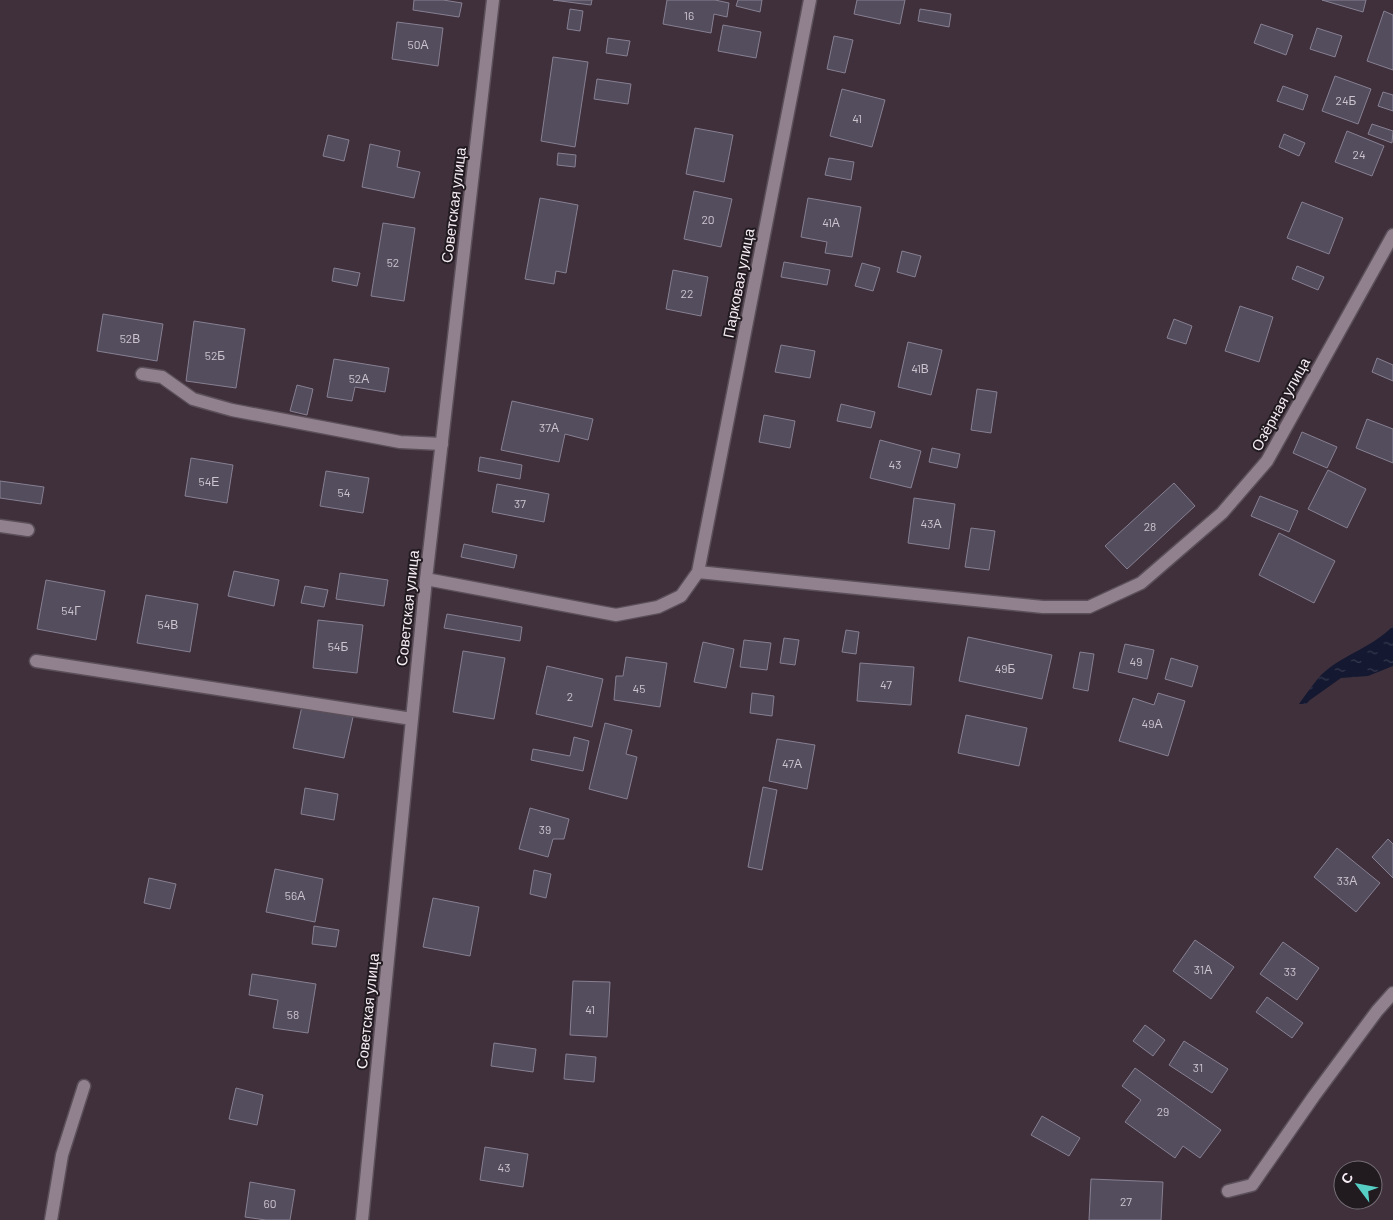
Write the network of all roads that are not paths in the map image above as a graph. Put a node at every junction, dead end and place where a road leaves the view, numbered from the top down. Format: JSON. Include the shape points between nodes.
{"nodes":[{"id":1,"x":493,"y":0,"type":"edge"},
{"id":2,"x":810,"y":0,"type":"edge"},
{"id":3,"x":1393,"y":236,"type":"edge"},
{"id":4,"x":142,"y":374,"type":"dead end"},
{"id":5,"x":442,"y":444,"type":"junction"},
{"id":6,"x":0,"y":526,"type":"edge"},
{"id":7,"x":28,"y":530,"type":"dead end"},
{"id":8,"x":698,"y":572,"type":"junction"},
{"id":9,"x":426,"y":579,"type":"junction"},
{"id":10,"x":36,"y":661,"type":"dead end"},
{"id":11,"x":412,"y":719,"type":"junction"},
{"id":12,"x":1393,"y":993,"type":"edge"},
{"id":13,"x":84,"y":1086,"type":"dead end"},
{"id":14,"x":1228,"y":1191,"type":"dead end"},
{"id":15,"x":51,"y":1220,"type":"edge"},
{"id":16,"x":362,"y":1220,"type":"edge"}],
"edges":[{"from":1,"to":5,"type":"street","name":"Советская улица"},
{"from":2,"to":8,"type":"street","name":"Парковая улица"},
{"from":3,"to":8,"type":"street","name":"Озёрная улица","via":[[1267,461],[1222,513],[1141,583],[1089,606],[1043,607]]},
{"from":4,"to":5,"type":"street","via":[[162,378],[193,398],[232,410],[400,442]]},
{"from":5,"to":9,"type":"street","name":"Советская улица"},
{"from":6,"to":7,"type":"street"},
{"from":8,"to":9,"type":"street","via":[[681,596],[658,608],[616,615]]},
{"from":9,"to":11,"type":"street","name":"Советская улица"},
{"from":10,"to":11,"type":"street"},
{"from":11,"to":16,"type":"street","name":"Советская улица"},
{"from":12,"to":14,"type":"street","via":[[1314,1096],[1252,1185]]},
{"from":13,"to":15,"type":"street","via":[[62,1155]]}]}
